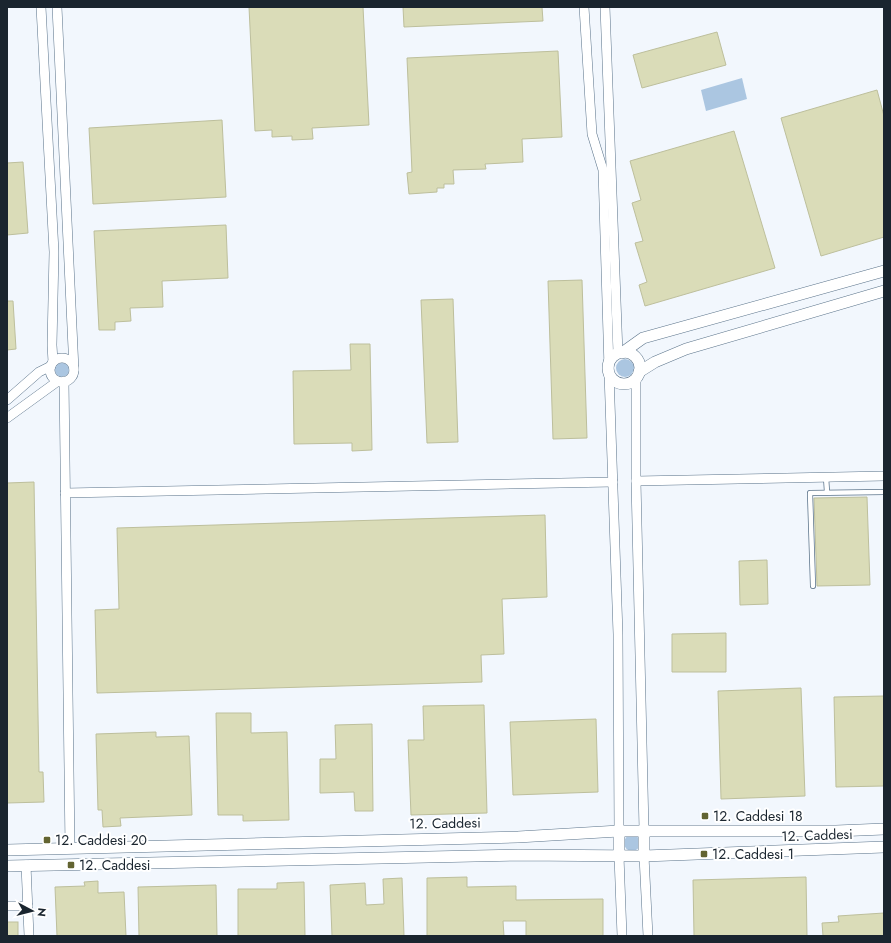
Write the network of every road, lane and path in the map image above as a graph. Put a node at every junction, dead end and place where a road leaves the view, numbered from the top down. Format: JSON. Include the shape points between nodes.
{"nodes":[{"id":1,"x":41,"y":7,"type":"edge"},
{"id":2,"x":57,"y":7,"type":"edge"},
{"id":3,"x":584,"y":7,"type":"edge"},
{"id":4,"x":605,"y":7,"type":"edge"},
{"id":5,"x":884,"y":270,"type":"edge"},
{"id":6,"x":884,"y":291,"type":"edge"},
{"id":7,"x":620,"y":353,"type":"junction"},
{"id":8,"x":52,"y":364,"type":"junction"},
{"id":9,"x":74,"y":370,"type":"junction"},
{"id":10,"x":609,"y":371,"type":"junction"},
{"id":11,"x":638,"y":375,"type":"junction"},
{"id":12,"x":61,"y":381,"type":"junction"},
{"id":13,"x":7,"y":400,"type":"edge"},
{"id":14,"x":7,"y":418,"type":"edge"},
{"id":15,"x":884,"y":476,"type":"edge"},
{"id":16,"x":826,"y":477,"type":"junction"},
{"id":17,"x":636,"y":481,"type":"junction"},
{"id":18,"x":613,"y":482,"type":"junction"},
{"id":19,"x":827,"y":492,"type":"junction"},
{"id":20,"x":884,"y":492,"type":"edge"},
{"id":21,"x":65,"y":493,"type":"junction"},
{"id":22,"x":813,"y":586,"type":"dead end"},
{"id":23,"x":884,"y":829,"type":"edge"},
{"id":24,"x":644,"y":830,"type":"junction"},
{"id":25,"x":619,"y":831,"type":"junction"},
{"id":26,"x":884,"y":847,"type":"edge"},
{"id":27,"x":70,"y":848,"type":"junction"},
{"id":28,"x":7,"y":850,"type":"edge"},
{"id":29,"x":619,"y":856,"type":"junction"},
{"id":30,"x":644,"y":856,"type":"junction"},
{"id":31,"x":26,"y":865,"type":"junction"},
{"id":32,"x":7,"y":866,"type":"edge"},
{"id":33,"x":7,"y":906,"type":"edge"},
{"id":34,"x":28,"y":906,"type":"junction"},
{"id":35,"x":29,"y":936,"type":"edge"},
{"id":36,"x":622,"y":936,"type":"edge"},
{"id":37,"x":648,"y":936,"type":"edge"}],
"edges":[{"from":1,"to":8,"type":"street","via":[[54,252]]},
{"from":2,"to":9,"type":"street"},
{"from":3,"to":10,"type":"street","via":[[592,134],[603,170]]},
{"from":4,"to":7,"type":"street"},
{"from":5,"to":7,"type":"street","via":[[643,338]]},
{"from":6,"to":11,"type":"street","via":[[686,349],[655,362]]},
{"from":7,"to":10,"type":"street","via":[[611,360]]},
{"from":7,"to":11,"type":"street","via":[[631,354],[637,360],[640,368]]},
{"from":8,"to":9,"type":"street","via":[[64,358],[71,362]]},
{"from":8,"to":12,"type":"street","via":[[51,374]]},
{"from":8,"to":13,"type":"street"},
{"from":9,"to":12,"type":"street","via":[[71,377]]},
{"from":10,"to":11,"type":"street","via":[[614,380],[622,384],[631,382]]},
{"from":10,"to":18,"type":"street"},
{"from":11,"to":17,"type":"street"},
{"from":12,"to":14,"type":"street"},
{"from":12,"to":21,"type":"street"},
{"from":15,"to":16,"type":"street"},
{"from":16,"to":17,"type":"street"},
{"from":16,"to":19,"type":"lane"},
{"from":17,"to":24,"type":"street"},
{"from":18,"to":21,"type":"street"},
{"from":18,"to":25,"type":"street","via":[[618,634]]},
{"from":19,"to":20,"type":"lane"},
{"from":19,"to":22,"type":"lane","via":[[810,493]]},
{"from":21,"to":27,"type":"street"},
{"from":23,"to":24,"type":"street","name":"12. Caddesi"},
{"from":24,"to":25,"type":"street","name":"12. Caddesi"},
{"from":24,"to":30,"type":"street"},
{"from":25,"to":27,"type":"street","name":"12. Caddesi","via":[[518,837]]},
{"from":25,"to":29,"type":"street"},
{"from":26,"to":30,"type":"street","name":"12. Caddesi"},
{"from":27,"to":28,"type":"street","name":"12. Caddesi"},
{"from":29,"to":30,"type":"street","name":"12. Caddesi"},
{"from":29,"to":31,"type":"street","name":"12. Caddesi"},
{"from":29,"to":36,"type":"street"},
{"from":30,"to":37,"type":"street"},
{"from":31,"to":32,"type":"street","name":"12. Caddesi"},
{"from":31,"to":34,"type":"street"},
{"from":33,"to":34,"type":"street"},
{"from":34,"to":35,"type":"street"}]}
